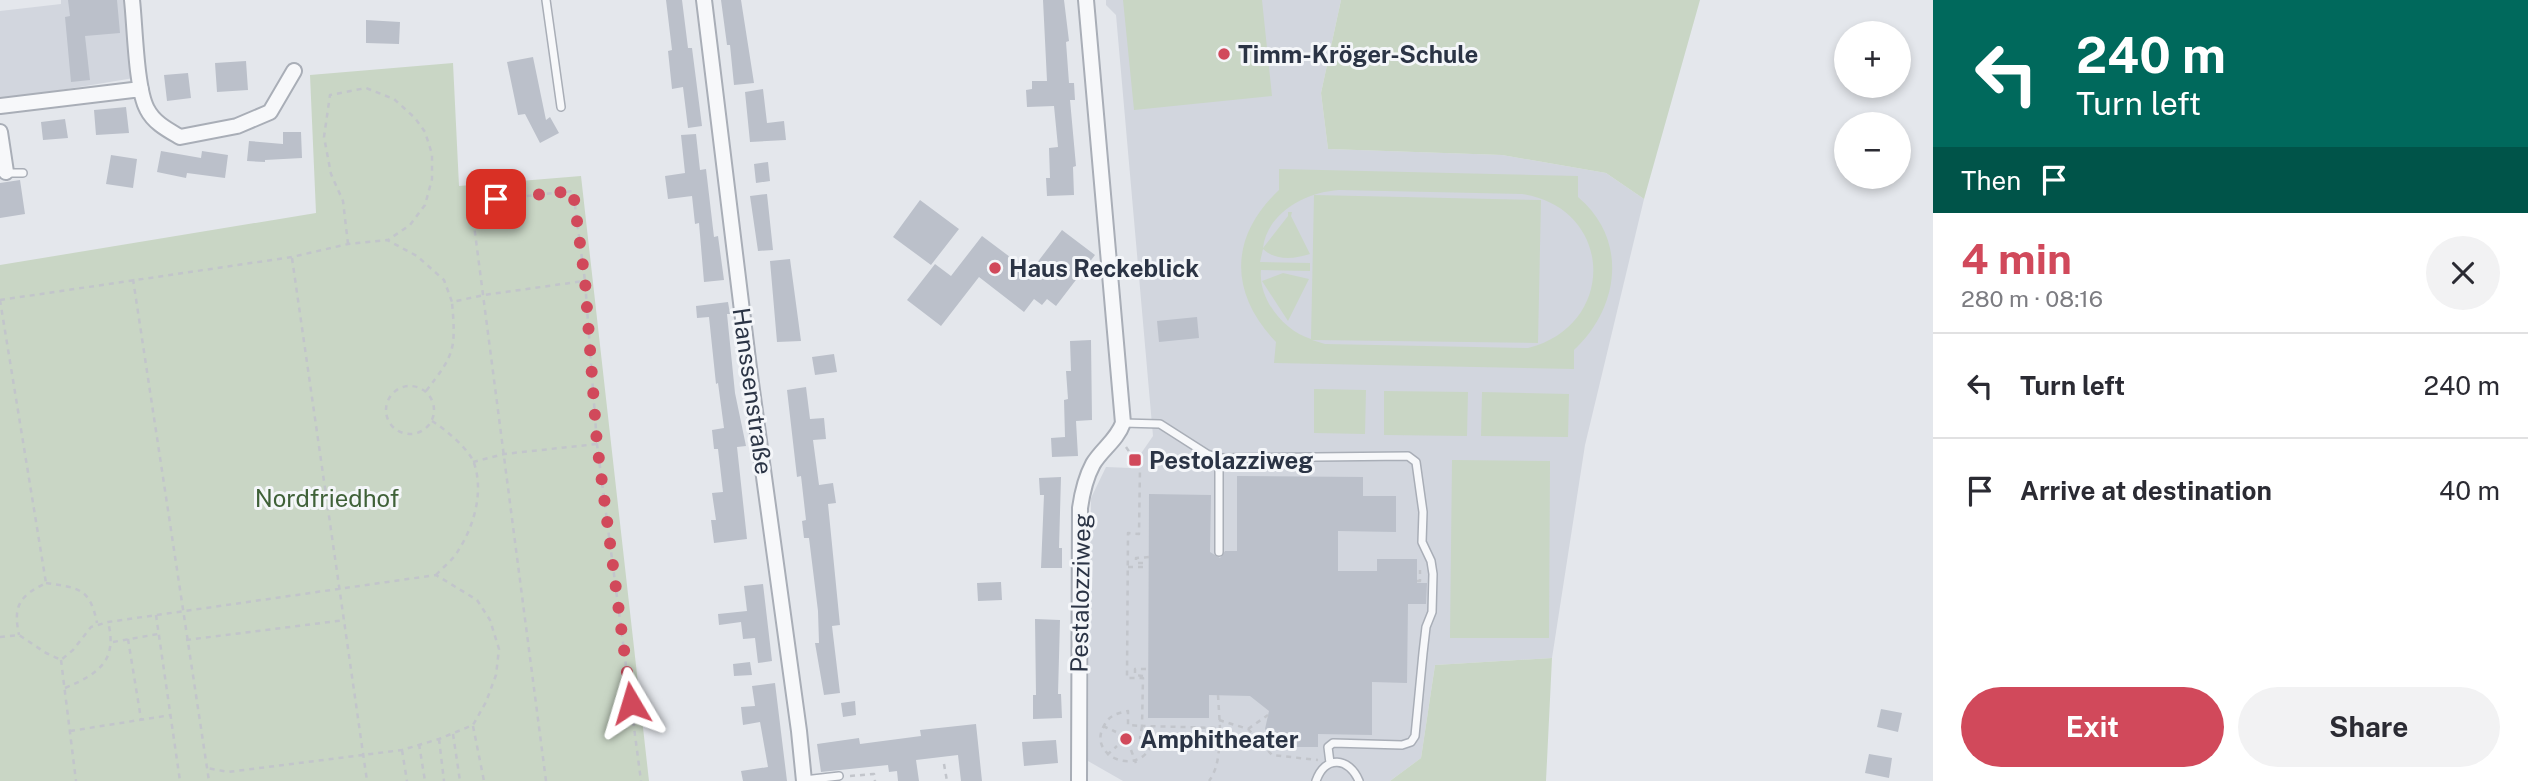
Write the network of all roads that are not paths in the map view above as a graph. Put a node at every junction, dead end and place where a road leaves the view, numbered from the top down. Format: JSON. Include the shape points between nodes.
{"nodes":[{"id":1,"x":132,"y":0,"type":"edge"},
{"id":2,"x":546,"y":0,"type":"edge"},
{"id":3,"x":704,"y":0,"type":"edge"},
{"id":4,"x":1086,"y":0,"type":"edge"},
{"id":5,"x":295,"y":71,"type":"dead end"},
{"id":6,"x":141,"y":89,"type":"junction"},
{"id":7,"x":0,"y":106,"type":"edge"},
{"id":8,"x":561,"y":107,"type":"dead end"},
{"id":9,"x":0,"y":132,"type":"edge"},
{"id":10,"x":3,"y":173,"type":"edge"},
{"id":11,"x":23,"y":173,"type":"dead end"},
{"id":12,"x":1121,"y":429,"type":"junction"},
{"id":13,"x":1219,"y":458,"type":"junction"},
{"id":14,"x":1219,"y":551,"type":"dead end"},
{"id":15,"x":1330,"y":763,"type":"junction"},
{"id":16,"x":839,"y":776,"type":"road end"},
{"id":17,"x":804,"y":781,"type":"edge"},
{"id":18,"x":1079,"y":781,"type":"edge"},
{"id":19,"x":1316,"y":781,"type":"edge"},
{"id":20,"x":1359,"y":781,"type":"edge"}],
"edges":[{"from":1,"to":6,"type":"street"},
{"from":2,"to":8,"type":"lane"},
{"from":3,"to":17,"type":"street","name":"Hanssenstraße"},
{"from":4,"to":12,"type":"street"},
{"from":5,"to":6,"type":"street","via":[[270,112],[237,126],[180,137],[160,126],[147,110]]},
{"from":6,"to":7,"type":"street"},
{"from":9,"to":10,"type":"street"},
{"from":10,"to":11,"type":"lane"},
{"from":12,"to":13,"type":"lane","via":[[1160,424]]},
{"from":12,"to":18,"type":"street","name":"Pestalozziweg","via":[[1093,464],[1080,508]]},
{"from":13,"to":14,"type":"lane"},
{"from":13,"to":15,"type":"lane","via":[[1408,456],[1416,462],[1422,542],[1433,575],[1415,736],[1402,745],[1333,743],[1328,747]]},
{"from":15,"to":19,"type":"lane","via":[[1320,770]]},
{"from":15,"to":20,"type":"lane","via":[[1354,769]]},
{"from":16,"to":17,"type":"lane"}]}
